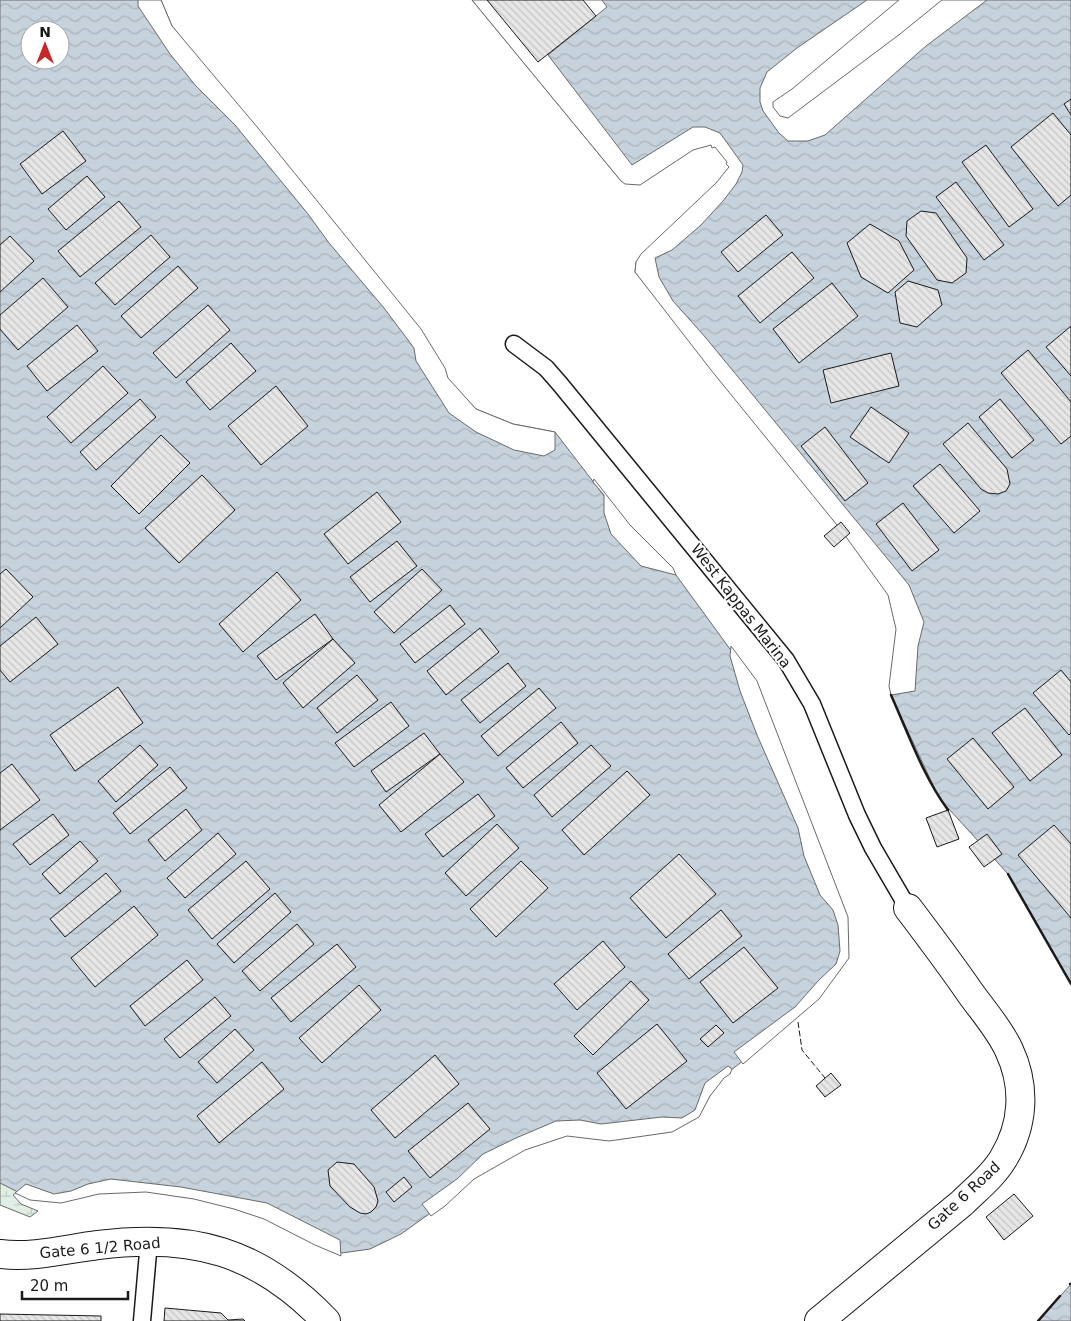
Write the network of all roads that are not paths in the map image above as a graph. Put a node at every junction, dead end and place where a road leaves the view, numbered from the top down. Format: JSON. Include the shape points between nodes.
{"nodes":[{"id":1,"x":514,"y":344,"type":"dead end"},
{"id":2,"x":908,"y":908,"type":"joint"},
{"id":3,"x":149,"y":1241,"type":"junction"},
{"id":4,"x":0,"y":1254,"type":"edge"},
{"id":5,"x":142,"y":1321,"type":"edge"},
{"id":6,"x":326,"y":1321,"type":"edge"},
{"id":7,"x":819,"y":1321,"type":"edge"}],
"edges":[{"from":1,"to":2,"type":"lane","name":"West Kappas Marina","via":[[546,368],[560,384],[786,660],[812,704],[856,815]]},
{"from":2,"to":7,"type":"street","name":"Gate 6 Road","via":[[1009,1050],[1018,1073],[1021,1115],[1003,1160],[984,1182]]},
{"from":3,"to":4,"type":"street","name":"Gate 6 1/2 Road","via":[[40,1254]]},
{"from":3,"to":5,"type":"lane"},
{"from":3,"to":6,"type":"street","name":"Gate 6 1/2 Road","via":[[195,1244],[236,1256],[292,1290]]}]}
